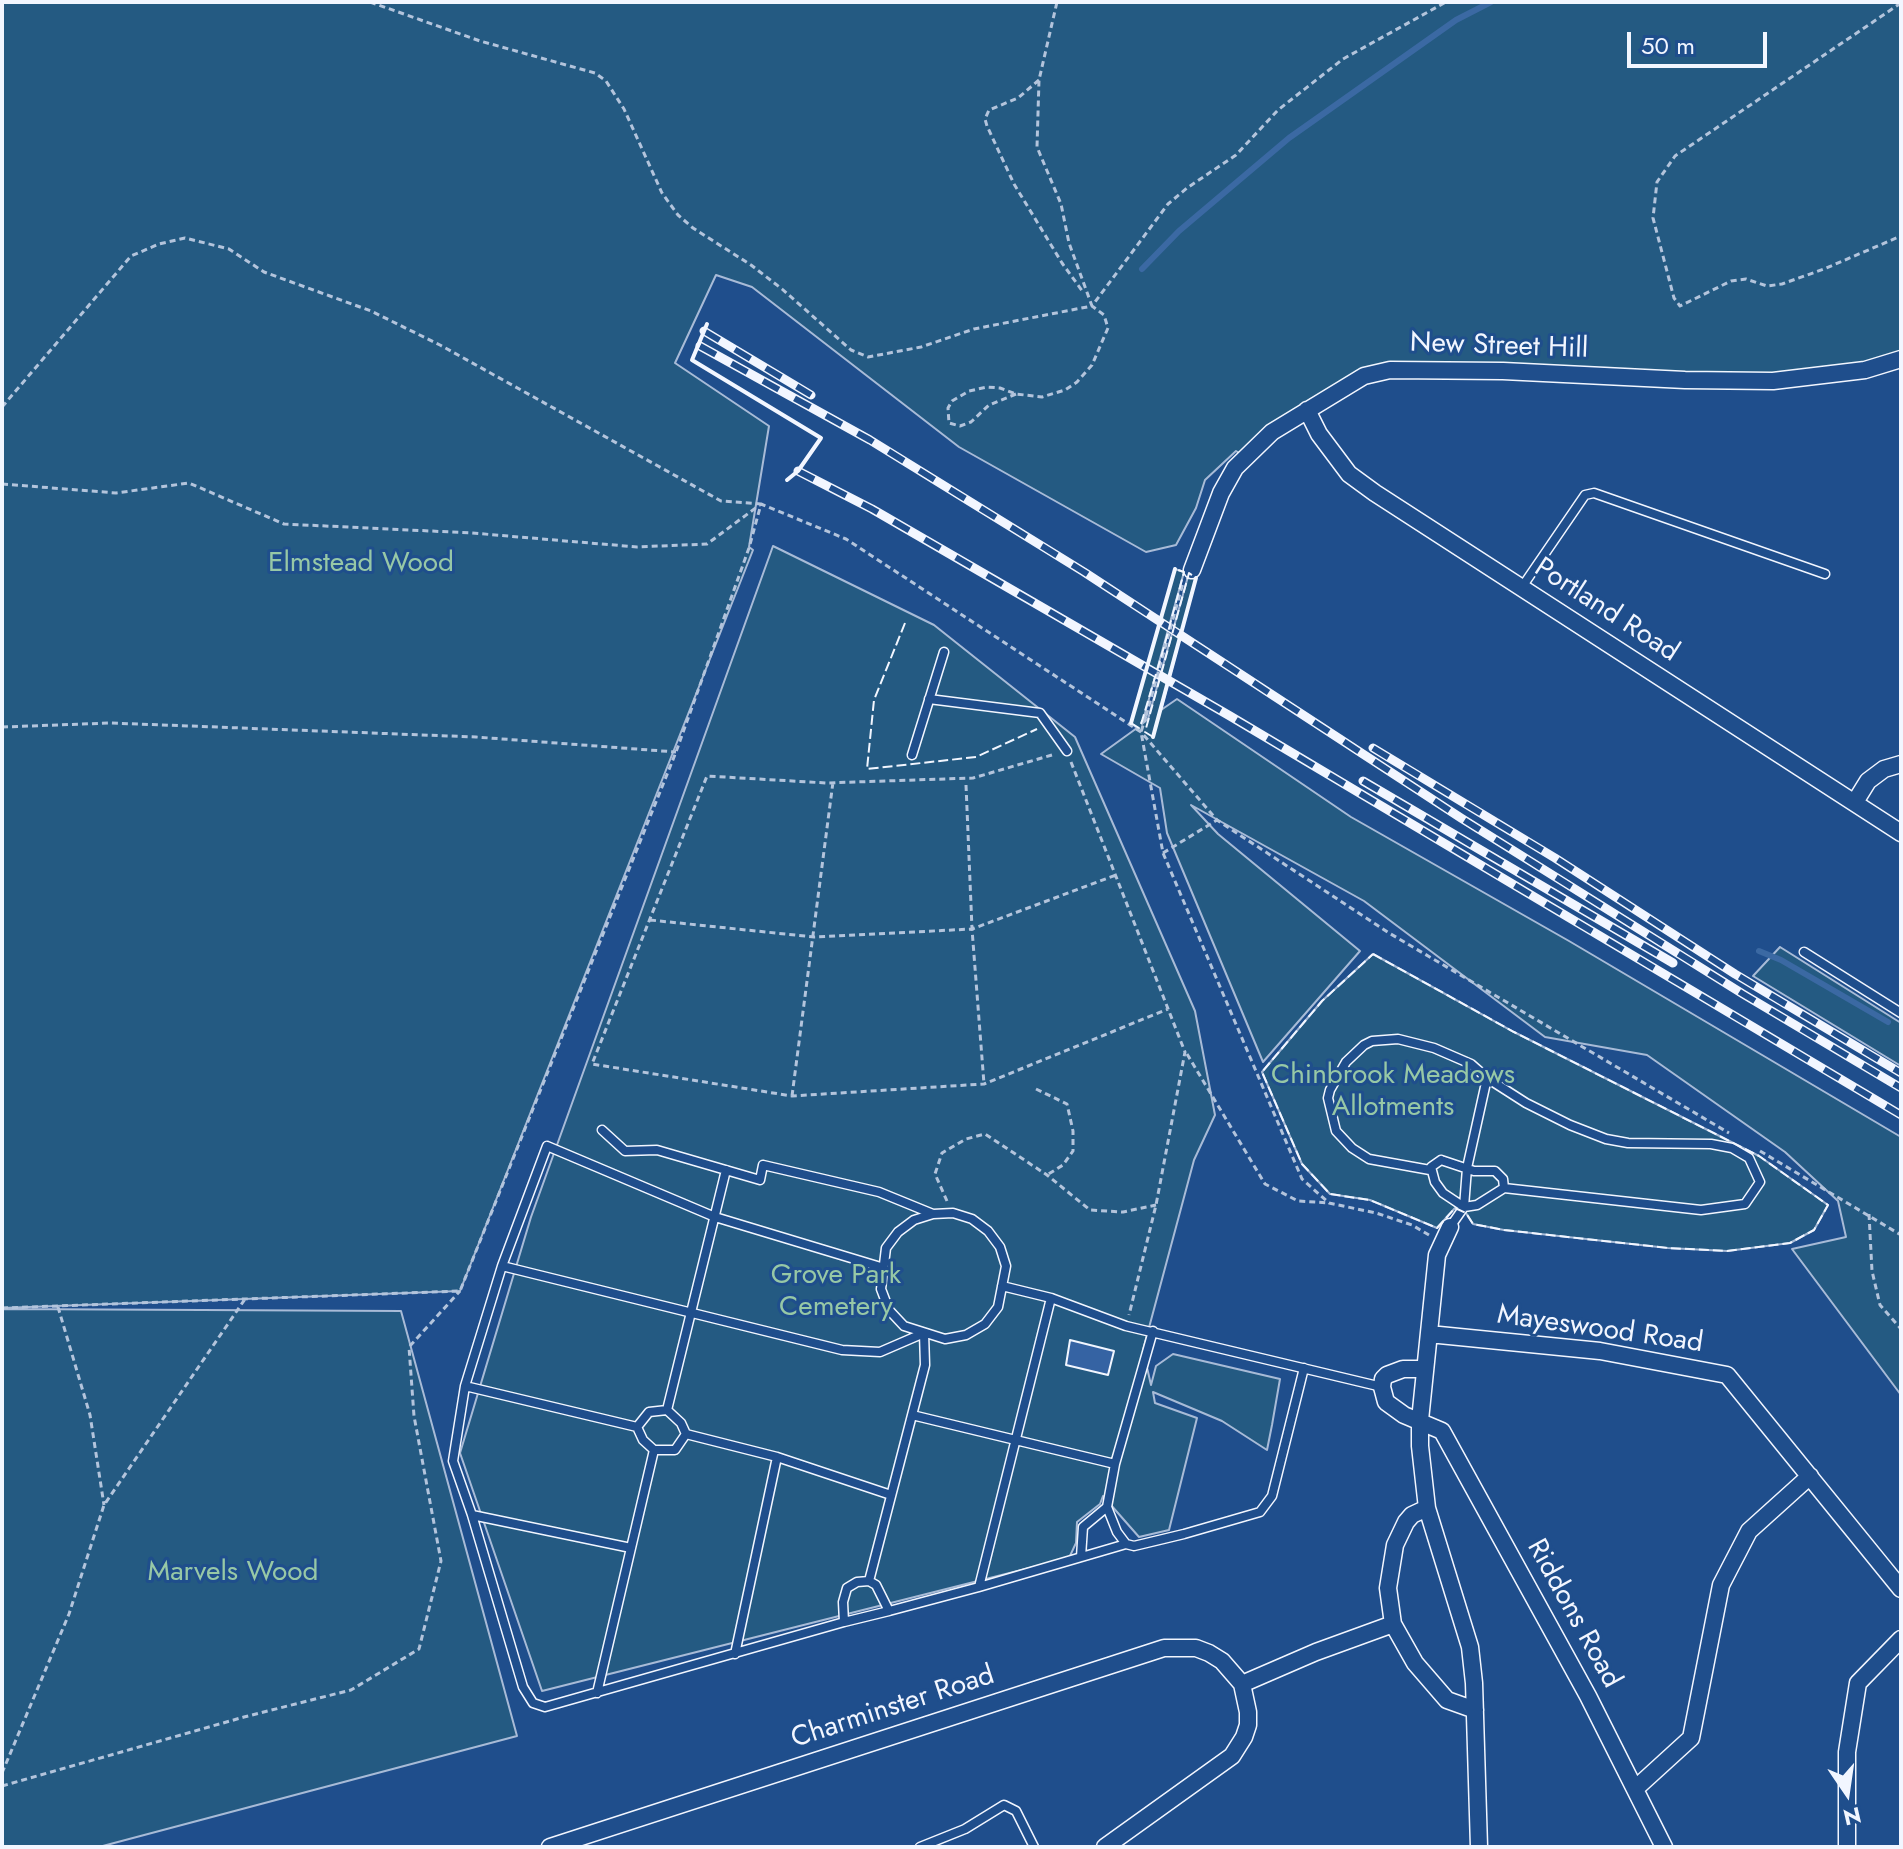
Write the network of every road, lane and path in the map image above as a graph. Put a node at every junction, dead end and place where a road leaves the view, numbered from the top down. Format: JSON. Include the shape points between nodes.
{"nodes":[{"id":1,"x":370,"y":2,"type":"edge"},
{"id":2,"x":1057,"y":2,"type":"edge"},
{"id":3,"x":1446,"y":2,"type":"edge"},
{"id":4,"x":1901,"y":3,"type":"edge"},
{"id":5,"x":1039,"y":80,"type":"junction"},
{"id":6,"x":1901,"y":236,"type":"edge"},
{"id":7,"x":1088,"y":298,"type":"junction"},
{"id":8,"x":1092,"y":306,"type":"junction"},
{"id":9,"x":1901,"y":359,"type":"edge"},
{"id":10,"x":1016,"y":394,"type":"junction"},
{"id":11,"x":2,"y":407,"type":"edge"},
{"id":12,"x":1307,"y":410,"type":"junction"},
{"id":13,"x":2,"y":484,"type":"edge"},
{"id":14,"x":761,"y":504,"type":"junction"},
{"id":15,"x":1825,"y":574,"type":"dead end"},
{"id":16,"x":1188,"y":577,"type":"joint"},
{"id":17,"x":1522,"y":587,"type":"junction"},
{"id":18,"x":944,"y":652,"type":"dead end"},
{"id":19,"x":929,"y":699,"type":"junction"},
{"id":20,"x":2,"y":727,"type":"edge"},
{"id":21,"x":1141,"y":732,"type":"junction"},
{"id":22,"x":1067,"y":751,"type":"junction"},
{"id":23,"x":676,"y":752,"type":"junction"},
{"id":24,"x":912,"y":755,"type":"dead end"},
{"id":25,"x":1901,"y":764,"type":"edge"},
{"id":26,"x":833,"y":782,"type":"junction"},
{"id":27,"x":966,"y":785,"type":"dead end"},
{"id":28,"x":1855,"y":802,"type":"junction"},
{"id":29,"x":1217,"y":820,"type":"junction"},
{"id":30,"x":1901,"y":833,"type":"edge"},
{"id":31,"x":1163,"y":853,"type":"junction"},
{"id":32,"x":1116,"y":875,"type":"junction"},
{"id":33,"x":650,"y":920,"type":"junction"},
{"id":34,"x":972,"y":929,"type":"junction"},
{"id":35,"x":814,"y":937,"type":"junction"},
{"id":36,"x":1804,"y":952,"type":"dead end"},
{"id":37,"x":1901,"y":1000,"type":"edge"},
{"id":38,"x":1168,"y":1009,"type":"junction"},
{"id":39,"x":1898,"y":1011,"type":"edge"},
{"id":40,"x":1185,"y":1052,"type":"junction"},
{"id":41,"x":1487,"y":1078,"type":"junction"},
{"id":42,"x":984,"y":1084,"type":"junction"},
{"id":43,"x":1036,"y":1089,"type":"dead end"},
{"id":44,"x":792,"y":1096,"type":"junction"},
{"id":45,"x":602,"y":1130,"type":"dead end"},
{"id":46,"x":1731,"y":1134,"type":"dead end"},
{"id":47,"x":1759,"y":1150,"type":"dead end"},
{"id":48,"x":1467,"y":1168,"type":"junction"},
{"id":49,"x":726,"y":1170,"type":"junction"},
{"id":50,"x":1430,"y":1170,"type":"junction"},
{"id":51,"x":1047,"y":1175,"type":"junction"},
{"id":52,"x":1504,"y":1188,"type":"junction"},
{"id":53,"x":1329,"y":1203,"type":"junction"},
{"id":54,"x":1156,"y":1205,"type":"junction"},
{"id":55,"x":1464,"y":1207,"type":"junction"},
{"id":56,"x":953,"y":1213,"type":"junction"},
{"id":57,"x":933,"y":1214,"type":"junction"},
{"id":58,"x":1869,"y":1214,"type":"junction"},
{"id":59,"x":715,"y":1217,"type":"junction"},
{"id":60,"x":1446,"y":1234,"type":"junction"},
{"id":61,"x":1901,"y":1235,"type":"edge"},
{"id":62,"x":502,"y":1266,"type":"junction"},
{"id":63,"x":884,"y":1268,"type":"junction"},
{"id":64,"x":1002,"y":1286,"type":"junction"},
{"id":65,"x":460,"y":1291,"type":"junction"},
{"id":66,"x":1051,"y":1298,"type":"junction"},
{"id":67,"x":245,"y":1299,"type":"junction"},
{"id":68,"x":58,"y":1306,"type":"junction"},
{"id":69,"x":2,"y":1308,"type":"edge"},
{"id":70,"x":689,"y":1313,"type":"junction"},
{"id":71,"x":1126,"y":1326,"type":"junction"},
{"id":72,"x":1901,"y":1329,"type":"edge"},
{"id":73,"x":1153,"y":1331,"type":"junction"},
{"id":74,"x":924,"y":1333,"type":"junction"},
{"id":75,"x":1429,"y":1334,"type":"junction"},
{"id":76,"x":1304,"y":1368,"type":"junction"},
{"id":77,"x":1425,"y":1369,"type":"junction"},
{"id":78,"x":465,"y":1386,"type":"junction"},
{"id":79,"x":1382,"y":1387,"type":"junction"},
{"id":80,"x":667,"y":1410,"type":"junction"},
{"id":81,"x":912,"y":1415,"type":"junction"},
{"id":82,"x":1420,"y":1420,"type":"junction"},
{"id":83,"x":637,"y":1427,"type":"junction"},
{"id":84,"x":686,"y":1434,"type":"junction"},
{"id":85,"x":1016,"y":1441,"type":"junction"},
{"id":86,"x":654,"y":1450,"type":"junction"},
{"id":87,"x":777,"y":1457,"type":"junction"},
{"id":88,"x":1115,"y":1464,"type":"junction"},
{"id":89,"x":1810,"y":1476,"type":"junction"},
{"id":90,"x":891,"y":1495,"type":"junction"},
{"id":91,"x":104,"y":1505,"type":"junction"},
{"id":92,"x":1107,"y":1507,"type":"junction"},
{"id":93,"x":1427,"y":1508,"type":"junction"},
{"id":94,"x":472,"y":1515,"type":"junction"},
{"id":95,"x":1126,"y":1544,"type":"junction"},
{"id":96,"x":631,"y":1548,"type":"junction"},
{"id":97,"x":1081,"y":1557,"type":"junction"},
{"id":98,"x":869,"y":1581,"type":"junction"},
{"id":99,"x":979,"y":1587,"type":"junction"},
{"id":100,"x":1901,"y":1589,"type":"edge"},
{"id":101,"x":889,"y":1611,"type":"junction"},
{"id":102,"x":844,"y":1622,"type":"junction"},
{"id":103,"x":1393,"y":1624,"type":"junction"},
{"id":104,"x":1901,"y":1639,"type":"edge"},
{"id":105,"x":735,"y":1654,"type":"junction"},
{"id":106,"x":1242,"y":1684,"type":"junction"},
{"id":107,"x":597,"y":1693,"type":"junction"},
{"id":108,"x":1475,"y":1710,"type":"junction"},
{"id":109,"x":2,"y":1773,"type":"edge"},
{"id":110,"x":2,"y":1786,"type":"edge"},
{"id":111,"x":1635,"y":1789,"type":"junction"},
{"id":112,"x":550,"y":1847,"type":"edge"},
{"id":113,"x":920,"y":1847,"type":"edge"},
{"id":114,"x":1034,"y":1847,"type":"edge"},
{"id":115,"x":1105,"y":1847,"type":"edge"},
{"id":116,"x":1479,"y":1847,"type":"edge"},
{"id":117,"x":1664,"y":1847,"type":"edge"},
{"id":118,"x":1847,"y":1847,"type":"edge"}],
"edges":[{"from":1,"to":8,"type":"path","via":[[480,41],[595,73],[624,109],[662,193],[678,215],[782,289],[859,355],[884,356],[974,329]]},
{"from":2,"to":5,"type":"path"},
{"from":3,"to":8,"type":"path","via":[[1343,59],[1278,110],[1236,155],[1187,188],[1154,220]]},
{"from":4,"to":6,"type":"path","via":[[1675,156],[1657,182],[1653,218],[1680,306],[1731,281],[1782,284]]},
{"from":5,"to":7,"type":"path","via":[[1037,147],[1061,204]]},
{"from":5,"to":7,"type":"path","via":[[1018,98],[989,110],[985,119],[1014,184]]},
{"from":7,"to":8,"type":"path"},
{"from":8,"to":10,"type":"path","via":[[1104,315],[1108,328],[1084,375],[1051,395]]},
{"from":9,"to":12,"type":"street","name":"New Street Hill","via":[[1865,370],[1773,381],[1390,370],[1364,376]]},
{"from":10,"to":10,"type":"path","via":[[987,387],[969,391],[952,401],[949,423],[971,422],[989,405]]},
{"from":11,"to":14,"type":"path","via":[[131,256],[185,238],[229,249],[264,272],[371,311],[721,501]]},
{"from":12,"to":16,"type":"street","name":"New Street Hill","via":[[1272,432],[1235,468]]},
{"from":12,"to":17,"type":"street","name":"Portland Road","via":[[1349,474]]},
{"from":13,"to":14,"type":"path","via":[[116,493],[189,483],[284,524],[637,547],[707,544]]},
{"from":14,"to":21,"type":"path","via":[[846,539]]},
{"from":14,"to":23,"type":"path"},
{"from":15,"to":17,"type":"lane","via":[[1594,493],[1585,495]]},
{"from":16,"to":21,"type":"path","bridge":true},
{"from":17,"to":28,"type":"street","name":"Portland Road"},
{"from":18,"to":19,"type":"lane"},
{"from":19,"to":22,"type":"lane","via":[[1040,713]]},
{"from":19,"to":24,"type":"lane"},
{"from":20,"to":23,"type":"path","via":[[111,723],[476,737]]},
{"from":21,"to":29,"type":"path"},
{"from":21,"to":31,"type":"path"},
{"from":22,"to":26,"type":"path","via":[[973,778]]},
{"from":22,"to":32,"type":"path"},
{"from":23,"to":65,"type":"path"},
{"from":25,"to":28,"type":"street","via":[[1868,781]]},
{"from":26,"to":33,"type":"path","via":[[707,776]]},
{"from":26,"to":35,"type":"path"},
{"from":27,"to":34,"type":"path"},
{"from":28,"to":30,"type":"street","name":"Portland Road"},
{"from":29,"to":31,"type":"path"},
{"from":29,"to":46,"type":"path","via":[[1389,933]]},
{"from":31,"to":53,"type":"path","via":[[1302,1179]]},
{"from":32,"to":34,"type":"path"},
{"from":32,"to":38,"type":"path"},
{"from":33,"to":35,"type":"path"},
{"from":33,"to":44,"type":"path","via":[[592,1064]]},
{"from":34,"to":35,"type":"path"},
{"from":34,"to":42,"type":"path"},
{"from":35,"to":44,"type":"path"},
{"from":36,"to":39,"type":"lane"},
{"from":37,"to":39,"type":"lane"},
{"from":38,"to":40,"type":"path"},
{"from":38,"to":42,"type":"path"},
{"from":40,"to":53,"type":"path","via":[[1265,1184],[1298,1201]]},
{"from":40,"to":54,"type":"path"},
{"from":41,"to":48,"type":"lane"},
{"from":41,"to":50,"type":"lane","via":[[1456,1057],[1398,1039],[1372,1041],[1346,1062],[1328,1098],[1341,1139],[1369,1159]]},
{"from":41,"to":52,"type":"lane","via":[[1526,1103],[1606,1139],[1732,1148],[1749,1158],[1760,1182],[1745,1204],[1701,1210]]},
{"from":42,"to":44,"type":"path"},
{"from":43,"to":51,"type":"path","via":[[1067,1104],[1073,1131],[1073,1151]]},
{"from":45,"to":49,"type":"lane","via":[[625,1151],[657,1150]]},
{"from":47,"to":58,"type":"path"},
{"from":48,"to":50,"type":"lane","via":[[1441,1160]]},
{"from":48,"to":52,"type":"lane","via":[[1495,1171]]},
{"from":48,"to":55,"type":"lane"},
{"from":49,"to":57,"type":"lane","via":[[760,1180],[763,1165],[879,1192]]},
{"from":49,"to":59,"type":"lane"},
{"from":50,"to":55,"type":"lane","via":[[1443,1193]]},
{"from":51,"to":54,"type":"path","via":[[1090,1210],[1123,1212]]},
{"from":51,"to":56,"type":"path","via":[[985,1134],[966,1139],[942,1153],[935,1174]]},
{"from":52,"to":55,"type":"lane"},
{"from":53,"to":60,"type":"path"},
{"from":54,"to":71,"type":"path"},
{"from":55,"to":60,"type":"lane"},
{"from":56,"to":57,"type":"lane"},
{"from":56,"to":64,"type":"lane","via":[[972,1219],[1000,1247],[1006,1266]]},
{"from":57,"to":63,"type":"lane","via":[[898,1232],[886,1248]]},
{"from":58,"to":61,"type":"path"},
{"from":58,"to":72,"type":"path","via":[[1880,1305]]},
{"from":59,"to":62,"type":"lane","via":[[547,1146]]},
{"from":59,"to":63,"type":"lane"},
{"from":59,"to":70,"type":"lane"},
{"from":60,"to":75,"type":"street","via":[[1437,1255]]},
{"from":62,"to":70,"type":"lane"},
{"from":62,"to":78,"type":"lane"},
{"from":63,"to":74,"type":"lane","via":[[881,1289],[889,1310],[904,1326]]},
{"from":64,"to":66,"type":"lane"},
{"from":64,"to":74,"type":"lane","via":[[998,1307],[985,1324],[945,1339]]},
{"from":65,"to":67,"type":"path"},
{"from":65,"to":110,"type":"path","via":[[409,1347],[414,1416],[441,1561],[419,1649],[351,1690]]},
{"from":66,"to":71,"type":"lane"},
{"from":66,"to":85,"type":"lane"},
{"from":67,"to":68,"type":"path"},
{"from":67,"to":91,"type":"path"},
{"from":68,"to":69,"type":"path"},
{"from":68,"to":91,"type":"path","via":[[90,1415]]},
{"from":70,"to":74,"type":"lane","via":[[842,1350],[880,1352]]},
{"from":70,"to":80,"type":"lane"},
{"from":71,"to":73,"type":"lane"},
{"from":73,"to":76,"type":"lane"},
{"from":73,"to":88,"type":"lane"},
{"from":74,"to":81,"type":"lane","via":[[925,1365]]},
{"from":75,"to":77,"type":"street"},
{"from":75,"to":89,"type":"street","name":"Mayeswood Road","via":[[1600,1351],[1727,1375]]},
{"from":76,"to":79,"type":"lane"},
{"from":76,"to":95,"type":"lane","via":[[1272,1496],[1260,1512]]},
{"from":77,"to":79,"type":"street","via":[[1391,1372]]},
{"from":77,"to":82,"type":"street"},
{"from":78,"to":83,"type":"lane"},
{"from":78,"to":94,"type":"lane","via":[[453,1461]]},
{"from":79,"to":82,"type":"street","name":"Riddons Road","via":[[1392,1409]]},
{"from":80,"to":83,"type":"lane","via":[[649,1412]]},
{"from":80,"to":84,"type":"lane"},
{"from":81,"to":85,"type":"lane"},
{"from":81,"to":90,"type":"lane"},
{"from":82,"to":93,"type":"street"},
{"from":82,"to":111,"type":"street","name":"Riddons Road","via":[[1442,1431]]},
{"from":83,"to":86,"type":"lane"},
{"from":84,"to":86,"type":"lane","via":[[675,1450]]},
{"from":84,"to":87,"type":"lane"},
{"from":85,"to":88,"type":"lane"},
{"from":85,"to":99,"type":"lane"},
{"from":86,"to":96,"type":"lane"},
{"from":87,"to":90,"type":"lane"},
{"from":87,"to":105,"type":"lane"},
{"from":88,"to":92,"type":"lane"},
{"from":89,"to":100,"type":"street","name":"Mayeswood Road"},
{"from":89,"to":111,"type":"street","via":[[1749,1531],[1721,1585],[1691,1738]]},
{"from":90,"to":98,"type":"lane"},
{"from":91,"to":109,"type":"path","via":[[69,1614]]},
{"from":92,"to":95,"type":"lane"},
{"from":92,"to":97,"type":"lane","via":[[1083,1527]]},
{"from":93,"to":103,"type":"street","via":[[1412,1515],[1395,1545],[1388,1588]]},
{"from":93,"to":108,"type":"street","via":[[1470,1647]]},
{"from":94,"to":96,"type":"lane"},
{"from":94,"to":107,"type":"lane","via":[[523,1687],[533,1703],[545,1707]]},
{"from":95,"to":97,"type":"lane"},
{"from":96,"to":107,"type":"lane"},
{"from":97,"to":99,"type":"lane"},
{"from":98,"to":101,"type":"lane"},
{"from":98,"to":102,"type":"lane","via":[[847,1588]]},
{"from":99,"to":101,"type":"lane"},
{"from":101,"to":102,"type":"lane"},
{"from":102,"to":105,"type":"lane"},
{"from":103,"to":106,"type":"street"},
{"from":103,"to":108,"type":"street","via":[[1415,1663],[1447,1700]]},
{"from":104,"to":118,"type":"street","via":[[1858,1683],[1847,1752]]},
{"from":105,"to":107,"type":"lane"},
{"from":106,"to":112,"type":"street","name":"Charminster Road","via":[[1209,1653],[1164,1648]]},
{"from":106,"to":115,"type":"street","via":[[1248,1725],[1232,1756]]},
{"from":108,"to":116,"type":"street"},
{"from":111,"to":117,"type":"street","name":"Riddons Road"},
{"from":113,"to":114,"type":"lane","via":[[965,1829],[1004,1805],[1016,1811]]}]}
